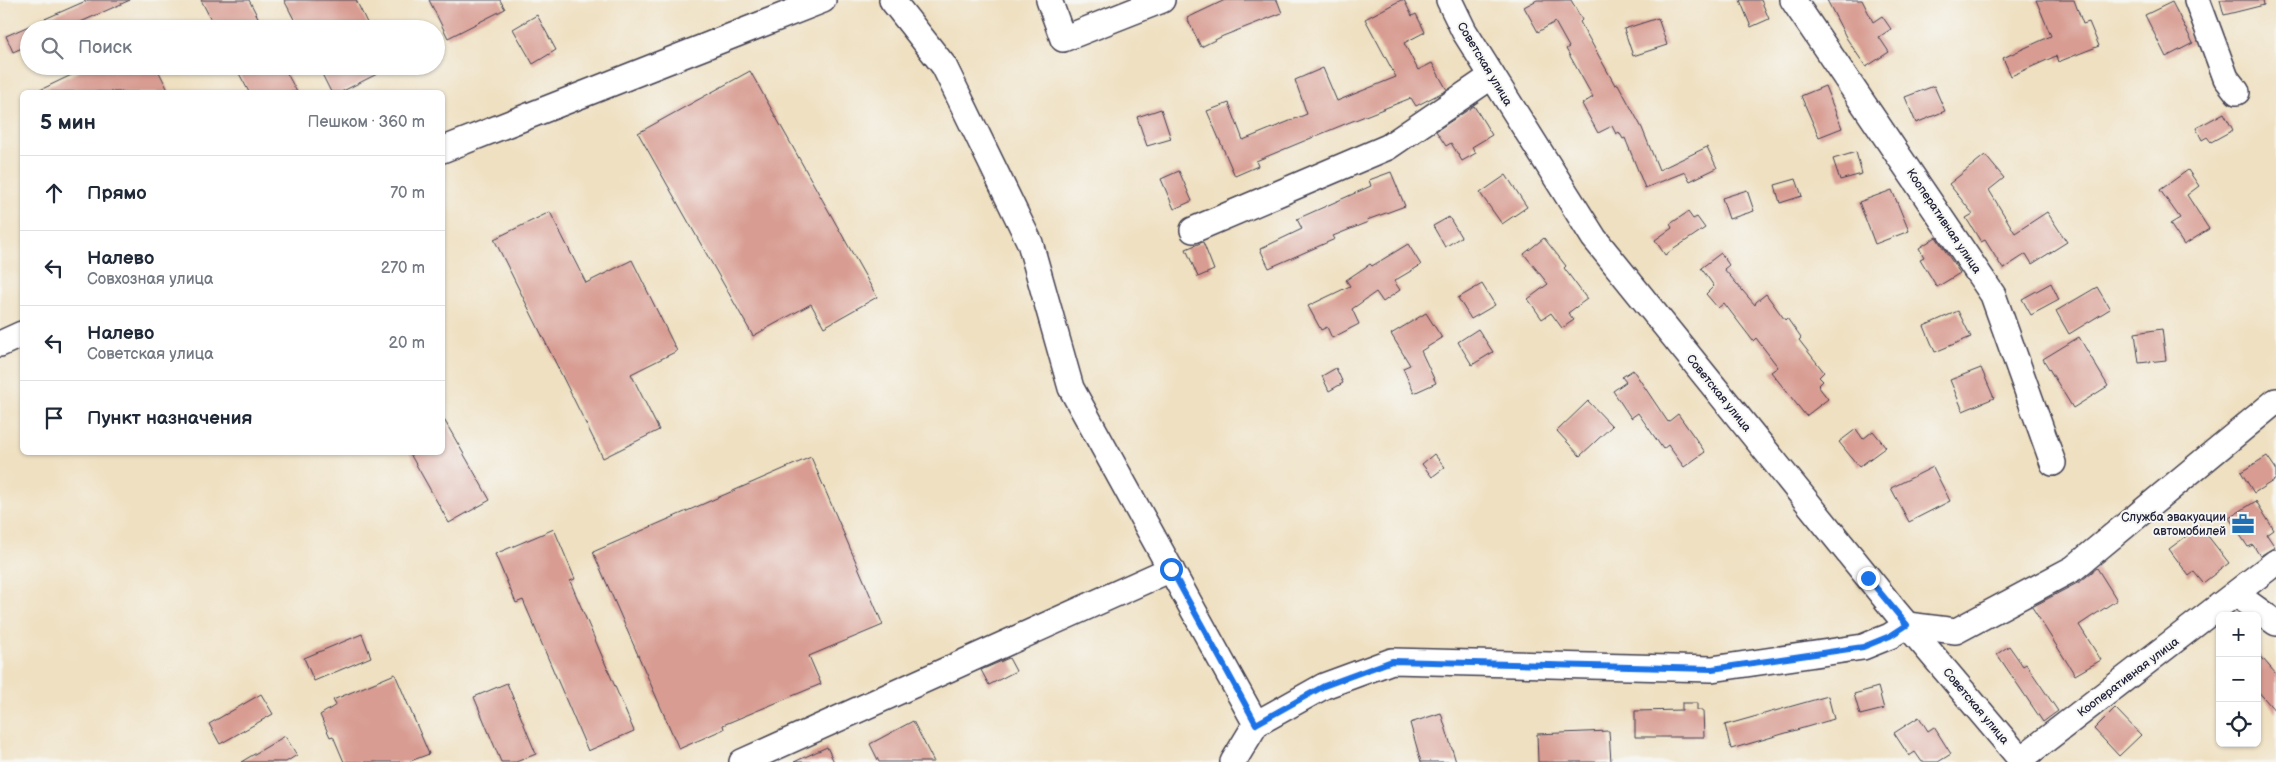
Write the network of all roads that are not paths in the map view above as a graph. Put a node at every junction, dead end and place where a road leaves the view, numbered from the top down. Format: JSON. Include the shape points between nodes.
{"nodes":[{"id":1,"x":824,"y":0,"type":"edge"},
{"id":2,"x":892,"y":0,"type":"edge"},
{"id":3,"x":1049,"y":0,"type":"edge"},
{"id":4,"x":1162,"y":0,"type":"edge"},
{"id":5,"x":1450,"y":0,"type":"edge"},
{"id":6,"x":1794,"y":0,"type":"edge"},
{"id":7,"x":2197,"y":0,"type":"edge"},
{"id":8,"x":1492,"y":76,"type":"junction"},
{"id":9,"x":2236,"y":92,"type":"dead end"},
{"id":10,"x":445,"y":149,"type":"edge"},
{"id":11,"x":1193,"y":230,"type":"dead end"},
{"id":12,"x":20,"y":335,"type":"edge"},
{"id":13,"x":0,"y":344,"type":"edge"},
{"id":14,"x":2276,"y":401,"type":"edge"},
{"id":15,"x":2053,"y":463,"type":"dead end"},
{"id":16,"x":2276,"y":562,"type":"edge"},
{"id":17,"x":1171,"y":569,"type":"junction"},
{"id":18,"x":2236,"y":594,"type":"junction"},
{"id":19,"x":1902,"y":618,"type":"junction"},
{"id":20,"x":2276,"y":623,"type":"edge"},
{"id":21,"x":1256,"y":724,"type":"junction"},
{"id":22,"x":2022,"y":761,"type":"edge"},
{"id":23,"x":742,"y":762,"type":"edge"},
{"id":24,"x":1233,"y":762,"type":"edge"}],
"edges":[{"from":1,"to":10,"type":"street"},
{"from":2,"to":17,"type":"street","via":[[944,66],[1030,242],[1071,388]]},
{"from":3,"to":4,"type":"street","via":[[1064,39]]},
{"from":5,"to":8,"type":"street","name":"Советская улица","via":[[1464,31]]},
{"from":6,"to":15,"type":"street","name":"Кооперативная улица","via":[[1994,295]]},
{"from":7,"to":9,"type":"street","via":[[2226,78]]},
{"from":8,"to":11,"type":"street","via":[[1388,147]]},
{"from":8,"to":19,"type":"street","name":"Советская улица","via":[[1594,238]]},
{"from":12,"to":13,"type":"street"},
{"from":14,"to":19,"type":"street","via":[[2074,568],[1956,631]]},
{"from":16,"to":18,"type":"street","name":"Кооперативная улица"},
{"from":17,"to":21,"type":"street"},
{"from":17,"to":23,"type":"street"},
{"from":18,"to":20,"type":"street"},
{"from":18,"to":22,"type":"street","name":"Кооперативная улица"},
{"from":19,"to":21,"type":"street","via":[[1890,636],[1863,647],[1712,669],[1392,661],[1324,686]]},
{"from":19,"to":22,"type":"street","name":"Советская улица"},
{"from":21,"to":24,"type":"street"}]}
